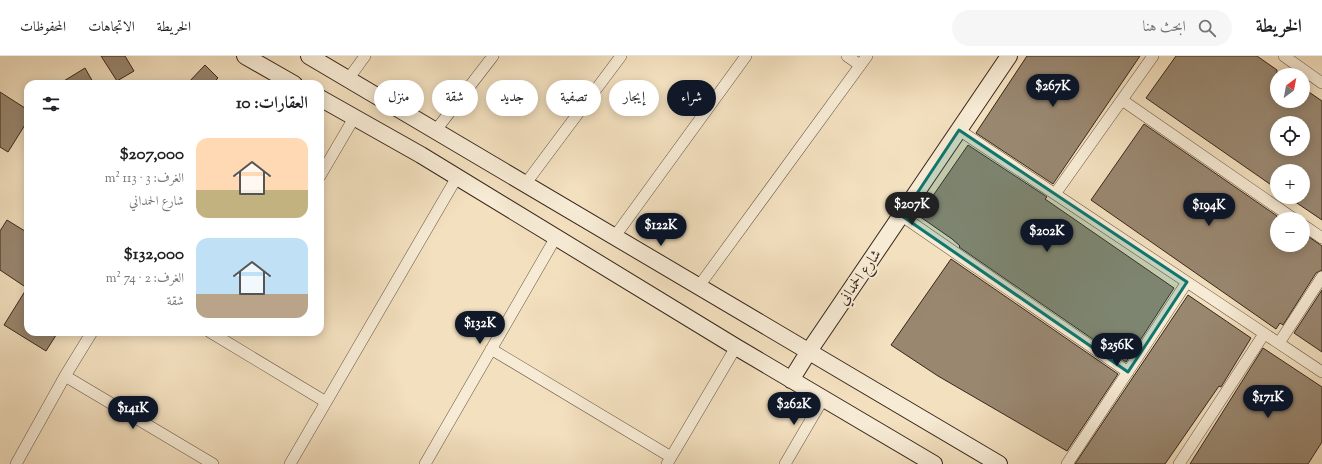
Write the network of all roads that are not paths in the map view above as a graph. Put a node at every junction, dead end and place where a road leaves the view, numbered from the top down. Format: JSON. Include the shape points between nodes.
{"nodes":[{"id":1,"x":309,"y":56,"type":"edge"},
{"id":2,"x":365,"y":56,"type":"edge"},
{"id":3,"x":493,"y":56,"type":"edge"},
{"id":4,"x":621,"y":56,"type":"edge"},
{"id":5,"x":746,"y":56,"type":"edge"},
{"id":6,"x":847,"y":56,"type":"edge"},
{"id":7,"x":867,"y":56,"type":"edge"},
{"id":8,"x":1008,"y":56,"type":"edge"},
{"id":9,"x":1153,"y":56,"type":"edge"},
{"id":10,"x":1284,"y":56,"type":"edge"},
{"id":11,"x":251,"y":58,"type":"edge"},
{"id":12,"x":860,"y":66,"type":"junction"},
{"id":13,"x":349,"y":78,"type":"junction"},
{"id":14,"x":287,"y":80,"type":"edge"},
{"id":15,"x":1322,"y":82,"type":"edge"},
{"id":16,"x":324,"y":100,"type":"edge"},
{"id":17,"x":1122,"y":100,"type":"junction"},
{"id":18,"x":354,"y":118,"type":"junction"},
{"id":19,"x":436,"y":130,"type":"junction"},
{"id":20,"x":959,"y":130,"type":"junction"},
{"id":21,"x":324,"y":169,"type":"edge"},
{"id":22,"x":457,"y":177,"type":"junction"},
{"id":23,"x":526,"y":183,"type":"junction"},
{"id":24,"x":1056,"y":194,"type":"junction"},
{"id":25,"x":1284,"y":212,"type":"edge"},
{"id":26,"x":902,"y":216,"type":"junction"},
{"id":27,"x":1310,"y":230,"type":"edge"},
{"id":28,"x":615,"y":236,"type":"junction"},
{"id":29,"x":556,"y":237,"type":"junction"},
{"id":30,"x":1322,"y":238,"type":"edge"},
{"id":31,"x":1322,"y":277,"type":"edge"},
{"id":32,"x":1187,"y":282,"type":"junction"},
{"id":33,"x":699,"y":286,"type":"junction"},
{"id":34,"x":1264,"y":334,"type":"junction"},
{"id":35,"x":90,"y":336,"type":"edge"},
{"id":36,"x":226,"y":336,"type":"edge"},
{"id":37,"x":1279,"y":343,"type":"junction"},
{"id":38,"x":736,"y":347,"type":"junction"},
{"id":39,"x":492,"y":349,"type":"junction"},
{"id":40,"x":809,"y":351,"type":"junction"},
{"id":41,"x":1128,"y":372,"type":"junction"},
{"id":42,"x":1322,"y":372,"type":"edge"},
{"id":43,"x":65,"y":376,"type":"junction"},
{"id":44,"x":791,"y":380,"type":"junction"},
{"id":45,"x":823,"y":399,"type":"junction"},
{"id":46,"x":326,"y":402,"type":"junction"},
{"id":47,"x":669,"y":461,"type":"edge"},
{"id":48,"x":430,"y":462,"type":"edge"},
{"id":49,"x":16,"y":464,"type":"edge"},
{"id":50,"x":213,"y":464,"type":"edge"},
{"id":51,"x":290,"y":464,"type":"edge"},
{"id":52,"x":785,"y":464,"type":"edge"},
{"id":53,"x":934,"y":464,"type":"edge"},
{"id":54,"x":999,"y":464,"type":"edge"},
{"id":55,"x":1067,"y":464,"type":"edge"},
{"id":56,"x":1180,"y":464,"type":"edge"}],
"edges":[{"from":1,"to":13,"type":"street"},
{"from":2,"to":13,"type":"street"},
{"from":3,"to":19,"type":"street"},
{"from":4,"to":23,"type":"street"},
{"from":5,"to":28,"type":"street"},
{"from":6,"to":12,"type":"street"},
{"from":7,"to":12,"type":"street"},
{"from":8,"to":20,"type":"street","name":"شارع الحمداني"},
{"from":9,"to":17,"type":"street"},
{"from":10,"to":15,"type":"street"},
{"from":11,"to":14,"type":"street"},
{"from":12,"to":33,"type":"street"},
{"from":13,"to":19,"type":"street"},
{"from":16,"to":18,"type":"street"},
{"from":17,"to":24,"type":"street"},
{"from":17,"to":25,"type":"street"},
{"from":18,"to":21,"type":"street"},
{"from":18,"to":22,"type":"street"},
{"from":19,"to":23,"type":"street"},
{"from":20,"to":24,"type":"street"},
{"from":20,"to":26,"type":"street","name":"شارع الحمداني"},
{"from":22,"to":29,"type":"street"},
{"from":22,"to":46,"type":"street"},
{"from":23,"to":28,"type":"street"},
{"from":24,"to":32,"type":"street"},
{"from":26,"to":40,"type":"street","name":"شارع الحمداني"},
{"from":26,"to":41,"type":"street"},
{"from":27,"to":30,"type":"street"},
{"from":28,"to":33,"type":"street"},
{"from":29,"to":38,"type":"street"},
{"from":29,"to":39,"type":"street"},
{"from":31,"to":37,"type":"street"},
{"from":32,"to":34,"type":"street"},
{"from":32,"to":41,"type":"street"},
{"from":33,"to":40,"type":"street"},
{"from":34,"to":37,"type":"street"},
{"from":34,"to":56,"type":"street"},
{"from":35,"to":43,"type":"street"},
{"from":36,"to":46,"type":"street"},
{"from":37,"to":42,"type":"street"},
{"from":38,"to":44,"type":"street"},
{"from":38,"to":47,"type":"street"},
{"from":39,"to":47,"type":"street"},
{"from":39,"to":48,"type":"street"},
{"from":40,"to":44,"type":"street","name":"شارع الحمداني"},
{"from":40,"to":54,"type":"street"},
{"from":41,"to":55,"type":"street"},
{"from":43,"to":49,"type":"street"},
{"from":43,"to":50,"type":"street"},
{"from":44,"to":45,"type":"street"},
{"from":45,"to":52,"type":"street"},
{"from":45,"to":53,"type":"street"},
{"from":46,"to":51,"type":"street"}]}
